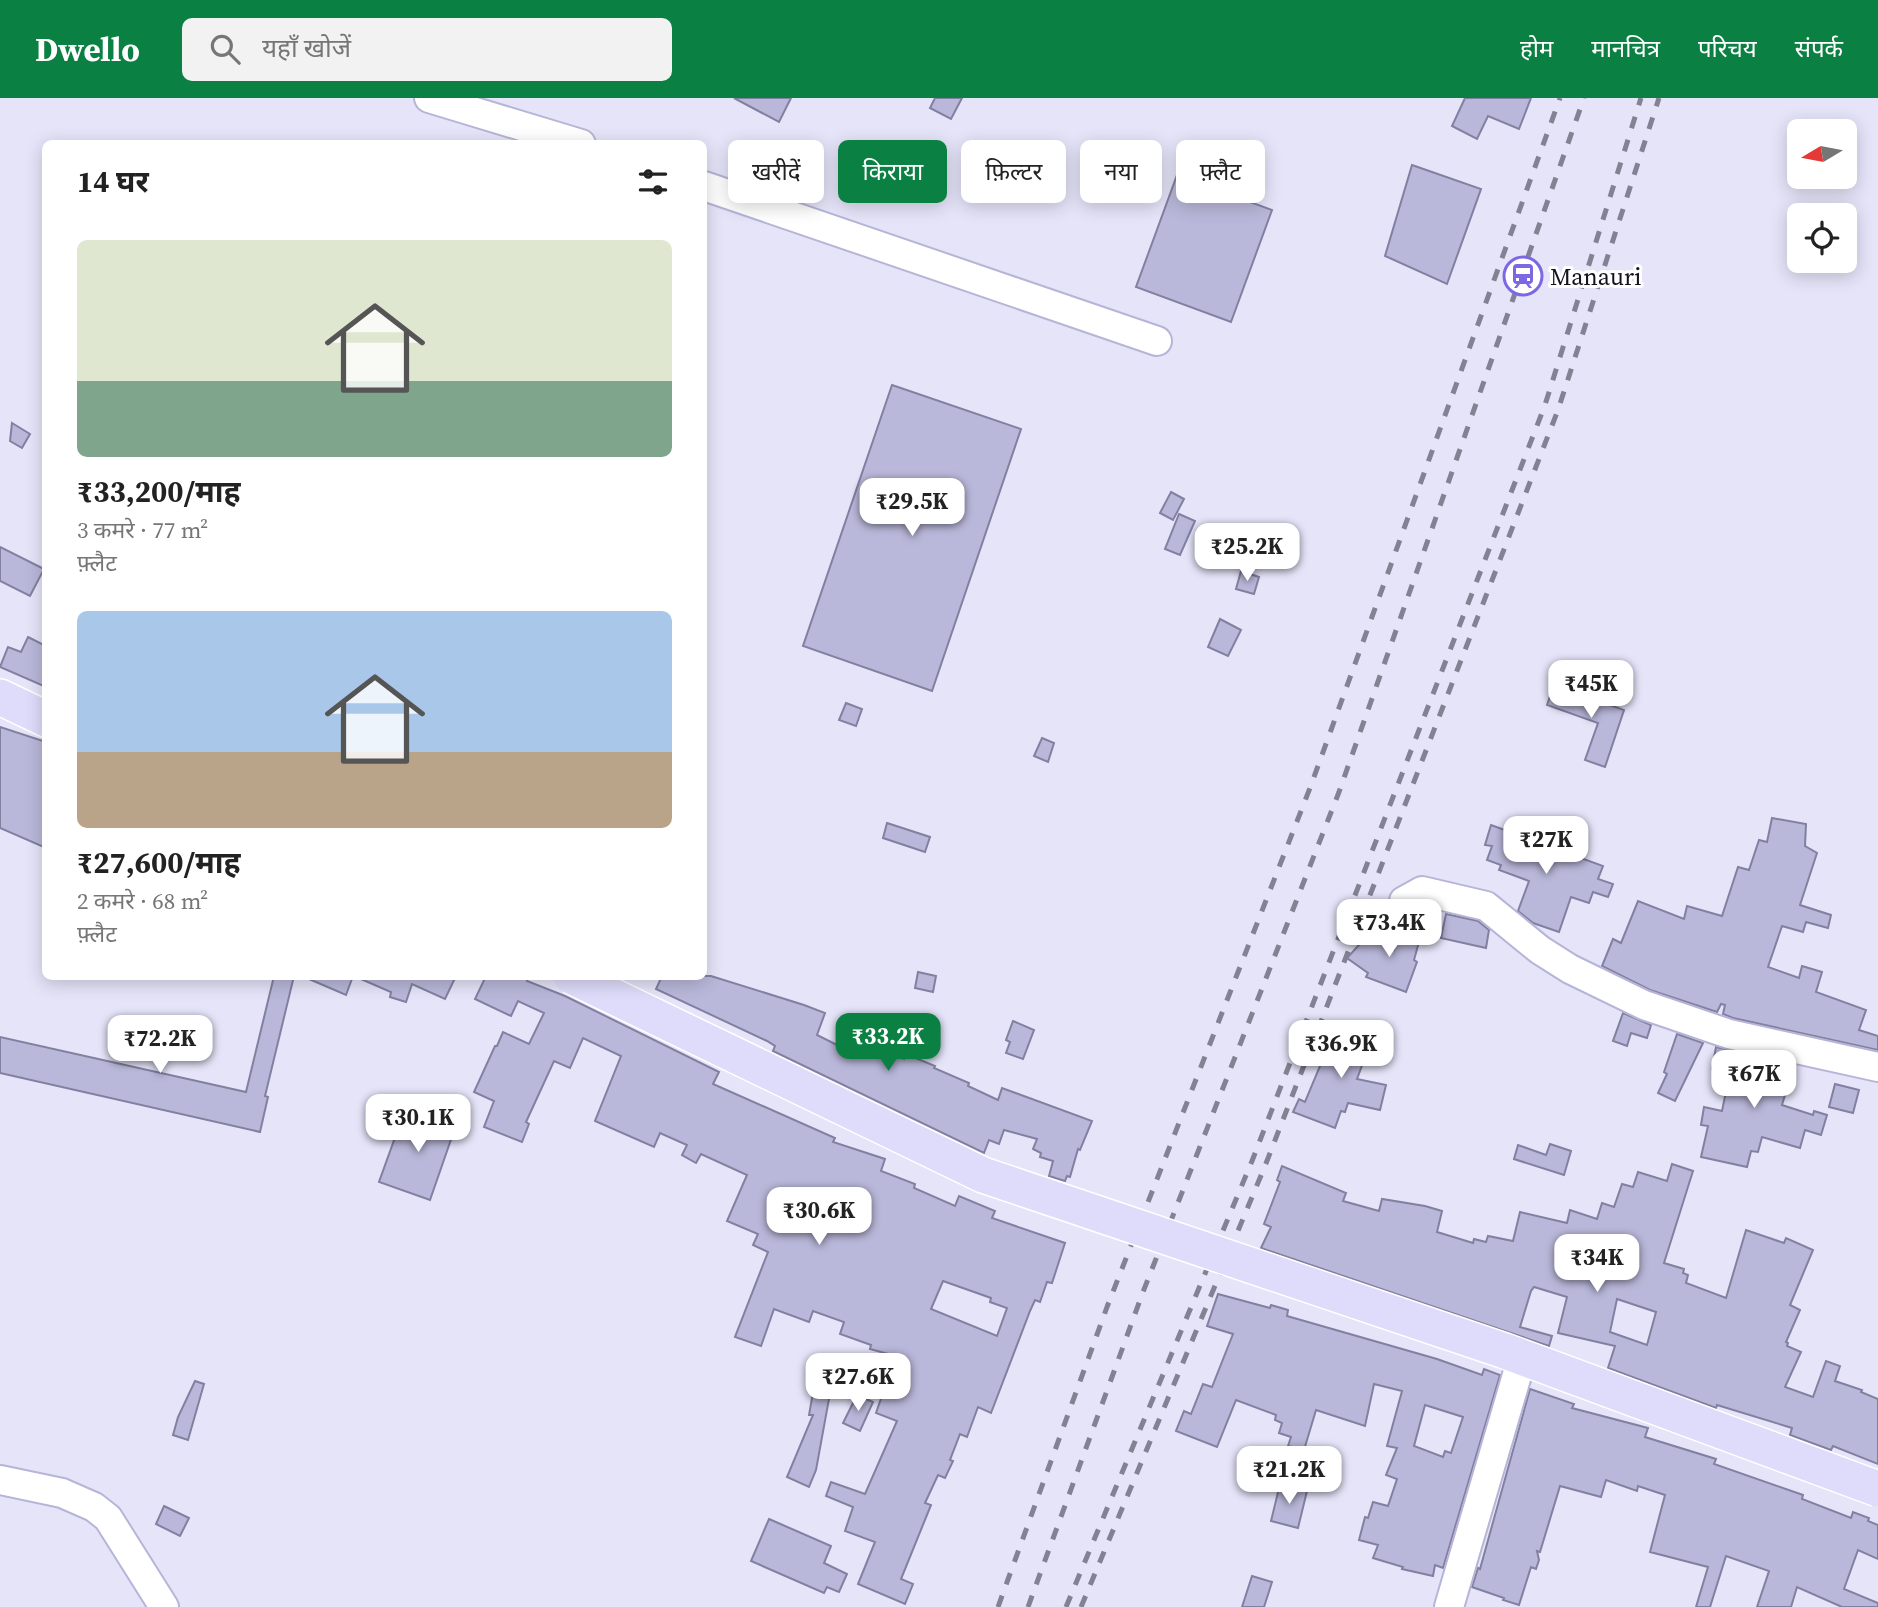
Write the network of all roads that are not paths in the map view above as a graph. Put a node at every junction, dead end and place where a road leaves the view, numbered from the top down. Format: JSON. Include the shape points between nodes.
{"nodes":[{"id":1,"x":429,"y":98,"type":"edge"},
{"id":2,"x":568,"y":140,"type":"edge"},
{"id":3,"x":707,"y":187,"type":"edge"},
{"id":4,"x":1157,"y":341,"type":"dead end"},
{"id":5,"x":0,"y":697,"type":"edge"},
{"id":6,"x":42,"y":717,"type":"edge"},
{"id":7,"x":1404,"y":901,"type":"dead end"},
{"id":8,"x":579,"y":980,"type":"edge"},
{"id":9,"x":1878,"y":1067,"type":"edge"},
{"id":10,"x":1517,"y":1376,"type":"dead end"},
{"id":11,"x":0,"y":1480,"type":"edge"},
{"id":12,"x":1878,"y":1489,"type":"edge"},
{"id":13,"x":164,"y":1607,"type":"edge"},
{"id":14,"x":1449,"y":1607,"type":"edge"}],
"edges":[{"from":1,"to":2,"type":"street"},
{"from":3,"to":4,"type":"street"},
{"from":5,"to":6,"type":"main road"},
{"from":7,"to":9,"type":"street","via":[[1422,891],[1486,906],[1540,950],[1644,1005],[1728,1034]]},
{"from":8,"to":12,"type":"main road","bridge":true,"via":[[983,1175],[1505,1351]]},
{"from":10,"to":14,"type":"street"},
{"from":11,"to":13,"type":"street","via":[[62,1493],[102,1512]]}]}
